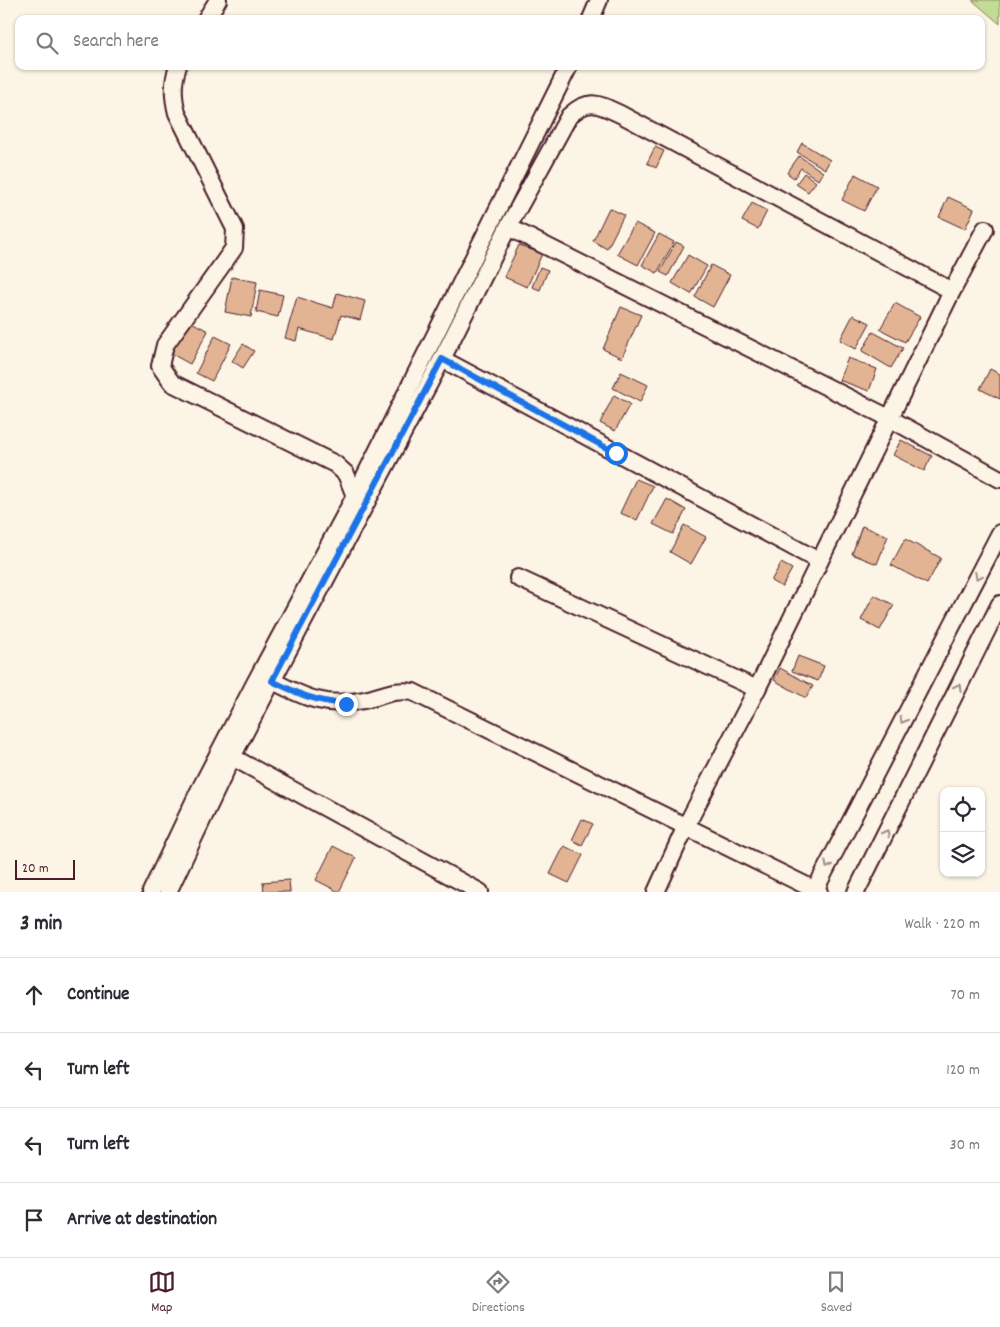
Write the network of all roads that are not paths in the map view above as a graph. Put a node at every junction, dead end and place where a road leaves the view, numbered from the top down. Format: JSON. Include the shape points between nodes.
{"nodes":[{"id":1,"x":599,"y":0,"type":"edge"},
{"id":2,"x":593,"y":15,"type":"edge"},
{"id":3,"x":177,"y":70,"type":"edge"},
{"id":4,"x":567,"y":70,"type":"edge"},
{"id":5,"x":508,"y":226,"type":"junction"},
{"id":6,"x":985,"y":229,"type":"dead end"},
{"id":7,"x":952,"y":291,"type":"junction"},
{"id":8,"x":442,"y":359,"type":"junction"},
{"id":9,"x":889,"y":418,"type":"junction"},
{"id":10,"x":1000,"y":479,"type":"edge"},
{"id":11,"x":355,"y":496,"type":"junction"},
{"id":12,"x":1000,"y":533,"type":"edge"},
{"id":13,"x":819,"y":561,"type":"junction"},
{"id":14,"x":518,"y":578,"type":"dead end"},
{"id":15,"x":1000,"y":604,"type":"edge"},
{"id":16,"x":272,"y":681,"type":"junction"},
{"id":17,"x":758,"y":690,"type":"junction"},
{"id":18,"x":232,"y":757,"type":"junction"},
{"id":19,"x":686,"y":826,"type":"junction"},
{"id":20,"x":816,"y":891,"type":"edge"},
{"id":21,"x":151,"y":892,"type":"edge"},
{"id":22,"x":168,"y":892,"type":"edge"},
{"id":23,"x":480,"y":892,"type":"edge"},
{"id":24,"x":656,"y":892,"type":"edge"},
{"id":25,"x":856,"y":892,"type":"edge"}],
"edges":[{"from":1,"to":2,"type":"street"},
{"from":3,"to":11,"type":"street","via":[[173,82],[177,114],[235,229],[234,248],[165,345],[160,366],[172,384],[335,464],[346,474]]},
{"from":4,"to":11,"type":"street"},
{"from":5,"to":7,"type":"street","via":[[568,116],[578,107],[591,104],[615,112]]},
{"from":5,"to":8,"type":"street"},
{"from":5,"to":9,"type":"street"},
{"from":6,"to":7,"type":"street"},
{"from":7,"to":9,"type":"street"},
{"from":8,"to":13,"type":"street"},
{"from":8,"to":16,"type":"street"},
{"from":9,"to":10,"type":"street"},
{"from":9,"to":13,"type":"street"},
{"from":11,"to":21,"type":"street","via":[[199,791]]},
{"from":12,"to":20,"type":"street","one_way":true},
{"from":13,"to":17,"type":"street"},
{"from":14,"to":17,"type":"street"},
{"from":25,"to":15,"type":"street","one_way":true},
{"from":16,"to":18,"type":"street"},
{"from":16,"to":19,"type":"street","via":[[300,695],[346,704],[390,692],[413,692]]},
{"from":17,"to":19,"type":"street"},
{"from":18,"to":22,"type":"street"},
{"from":18,"to":23,"type":"street"},
{"from":19,"to":20,"type":"street"},
{"from":19,"to":24,"type":"street"}]}
